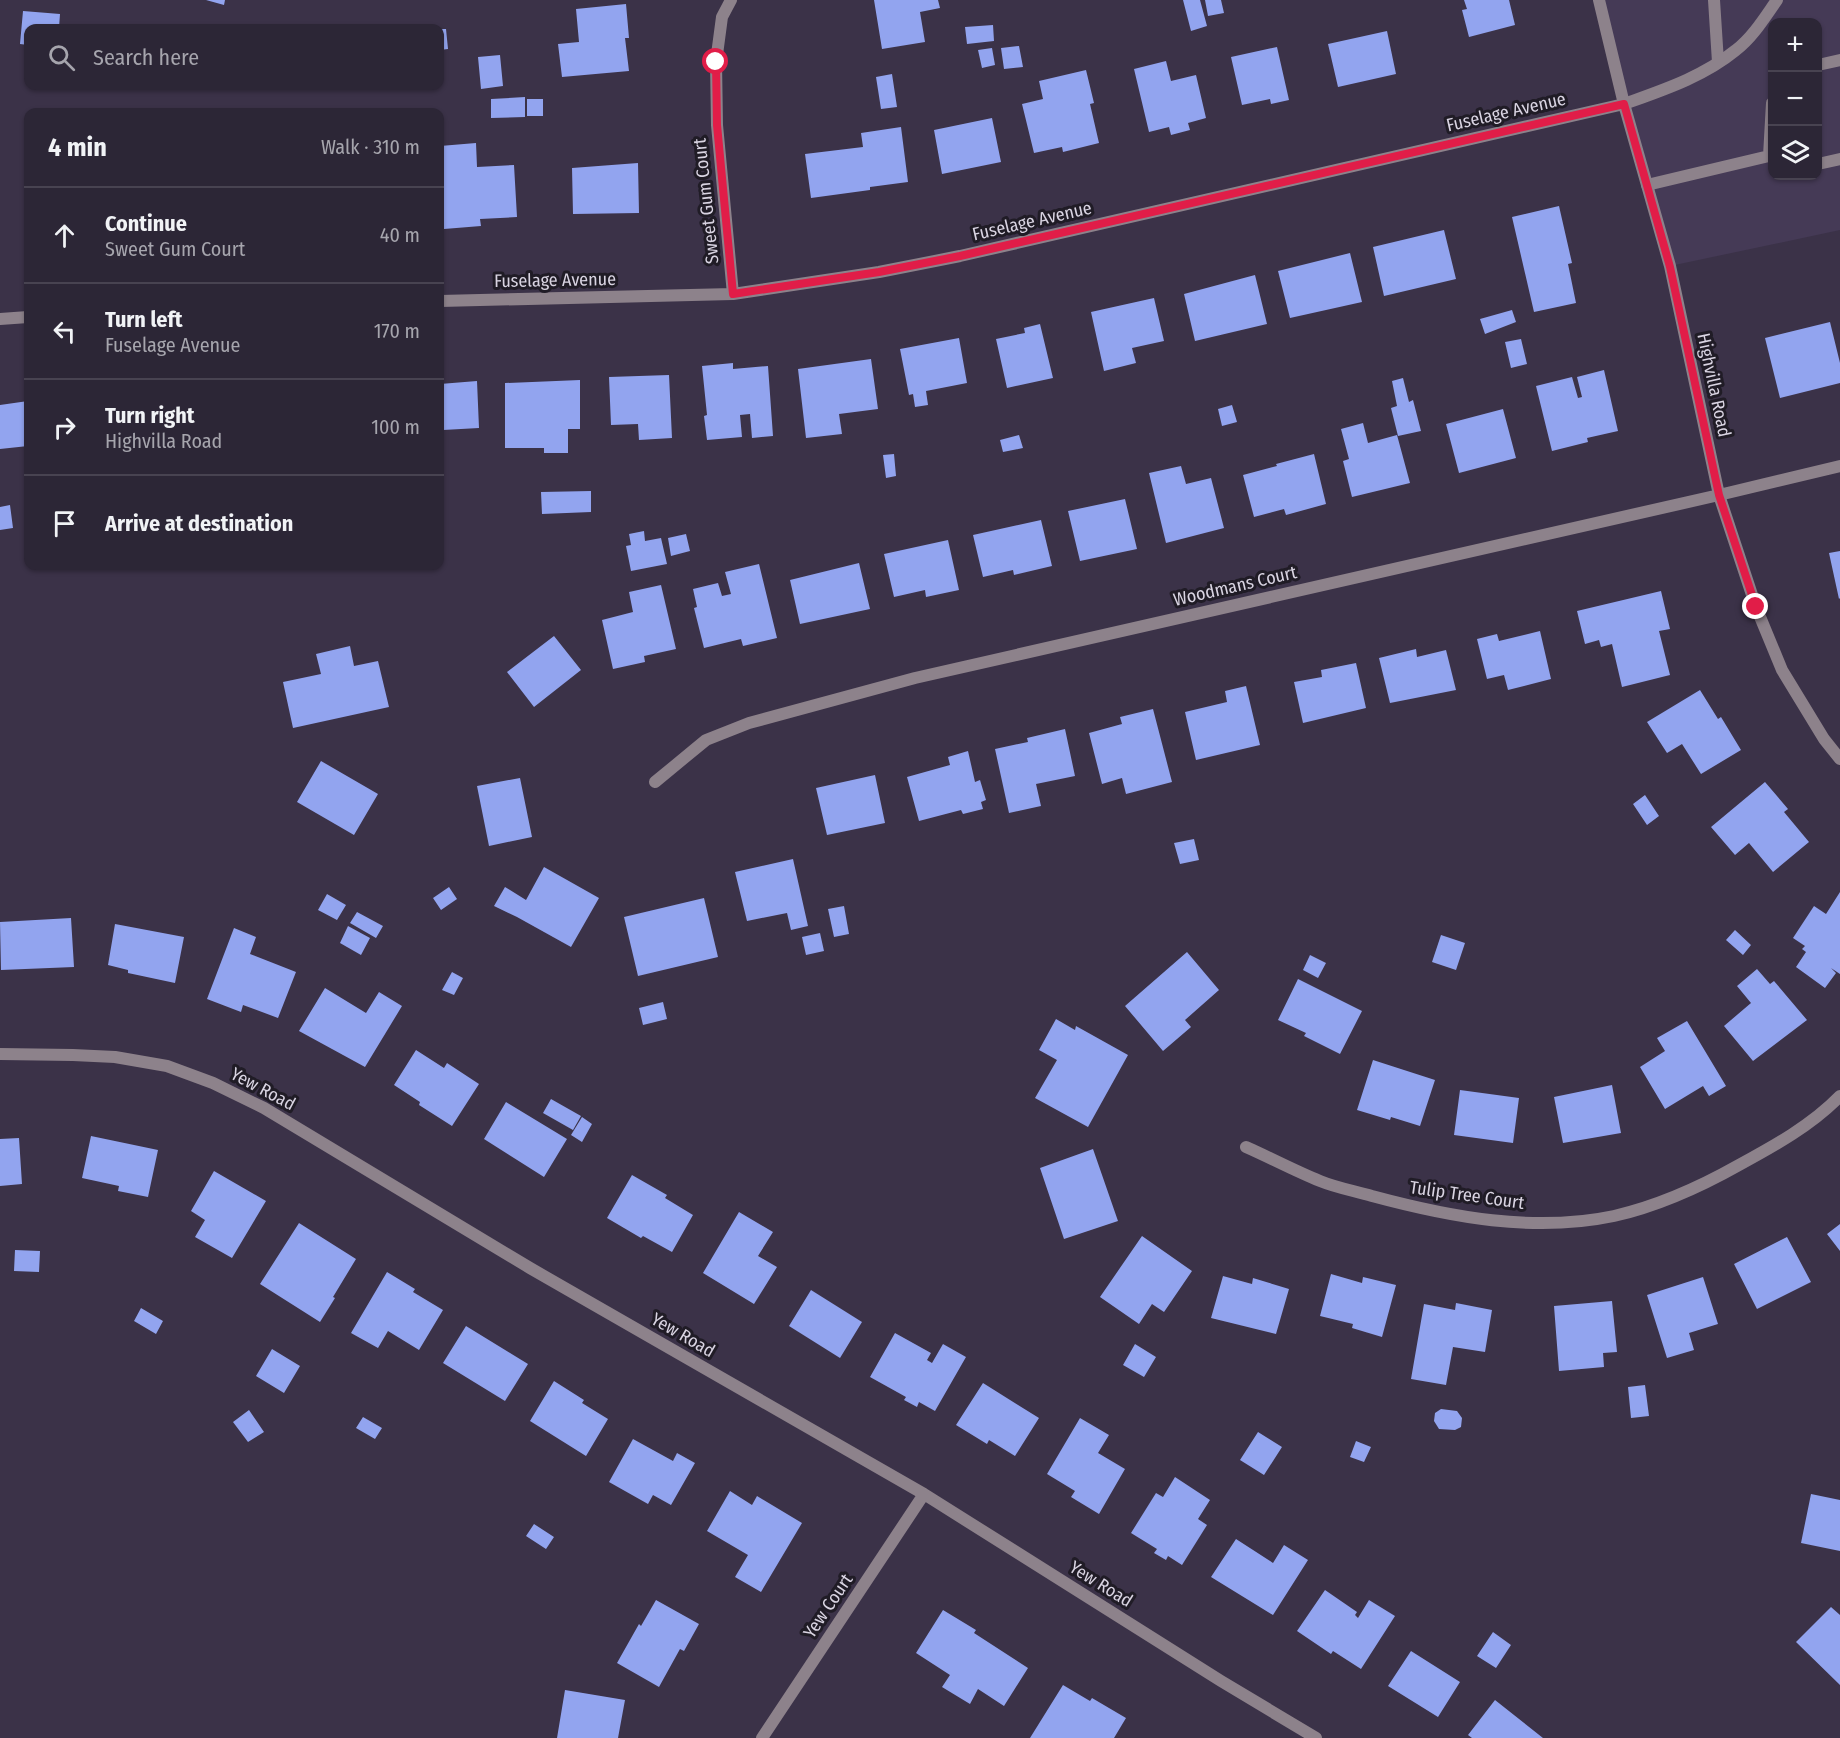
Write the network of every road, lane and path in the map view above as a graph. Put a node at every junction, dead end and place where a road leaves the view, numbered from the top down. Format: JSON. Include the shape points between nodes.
{"nodes":[{"id":1,"x":731,"y":0,"type":"edge"},
{"id":2,"x":1599,"y":0,"type":"edge"},
{"id":3,"x":1714,"y":0,"type":"edge"},
{"id":4,"x":1777,"y":0,"type":"edge"},
{"id":5,"x":1840,"y":60,"type":"edge"},
{"id":6,"x":1718,"y":62,"type":"junction"},
{"id":7,"x":1822,"y":63,"type":"edge"},
{"id":8,"x":1624,"y":104,"type":"junction"},
{"id":9,"x":1768,"y":157,"type":"edge"},
{"id":10,"x":1840,"y":159,"type":"edge"},
{"id":11,"x":1822,"y":163,"type":"edge"},
{"id":12,"x":1647,"y":185,"type":"junction"},
{"id":13,"x":733,"y":294,"type":"junction"},
{"id":14,"x":444,"y":301,"type":"edge"},
{"id":15,"x":24,"y":317,"type":"edge"},
{"id":16,"x":0,"y":319,"type":"edge"},
{"id":17,"x":1840,"y":466,"type":"edge"},
{"id":18,"x":1719,"y":495,"type":"junction"},
{"id":19,"x":1840,"y":759,"type":"edge"},
{"id":20,"x":655,"y":782,"type":"dead end"},
{"id":21,"x":0,"y":1054,"type":"edge"},
{"id":22,"x":1840,"y":1096,"type":"edge"},
{"id":23,"x":1246,"y":1147,"type":"dead end"},
{"id":24,"x":924,"y":1494,"type":"junction"},
{"id":25,"x":762,"y":1738,"type":"edge"},
{"id":26,"x":1316,"y":1738,"type":"edge"}],
"edges":[{"from":1,"to":13,"type":"street","name":"Sweet Gum Court","via":[[722,17],[716,62],[717,125]]},
{"from":2,"to":8,"type":"street","name":"Highvilla Road"},
{"from":3,"to":6,"type":"street"},
{"from":4,"to":6,"type":"street","name":"Fuselage Avenue","via":[[1737,50]]},
{"from":5,"to":7,"type":"street"},
{"from":6,"to":8,"type":"street","name":"Fuselage Avenue","via":[[1677,85]]},
{"from":8,"to":12,"type":"street","name":"Highvilla Road"},
{"from":8,"to":13,"type":"street","name":"Fuselage Avenue","via":[[960,256]]},
{"from":9,"to":12,"type":"street"},
{"from":10,"to":11,"type":"street"},
{"from":12,"to":18,"type":"street","name":"Highvilla Road","via":[[1670,267]]},
{"from":13,"to":14,"type":"street","name":"Fuselage Avenue"},
{"from":15,"to":16,"type":"street"},
{"from":17,"to":18,"type":"street","name":"Woodmans Court"},
{"from":18,"to":19,"type":"street","name":"Highvilla Road","via":[[1756,607],[1782,670]]},
{"from":18,"to":20,"type":"street","name":"Woodmans Court","via":[[807,706],[706,740]]},
{"from":21,"to":24,"type":"street","name":"Yew Road","via":[[115,1057],[167,1066],[213,1083],[264,1108],[530,1268]]},
{"from":22,"to":23,"type":"street","name":"Tulip Tree Court","via":[[1827,1110],[1771,1148],[1713,1180],[1656,1205],[1562,1223],[1505,1222],[1423,1209],[1322,1182]]},
{"from":24,"to":25,"type":"street","name":"Yew Court"},
{"from":24,"to":26,"type":"street","name":"Yew Road"}]}
